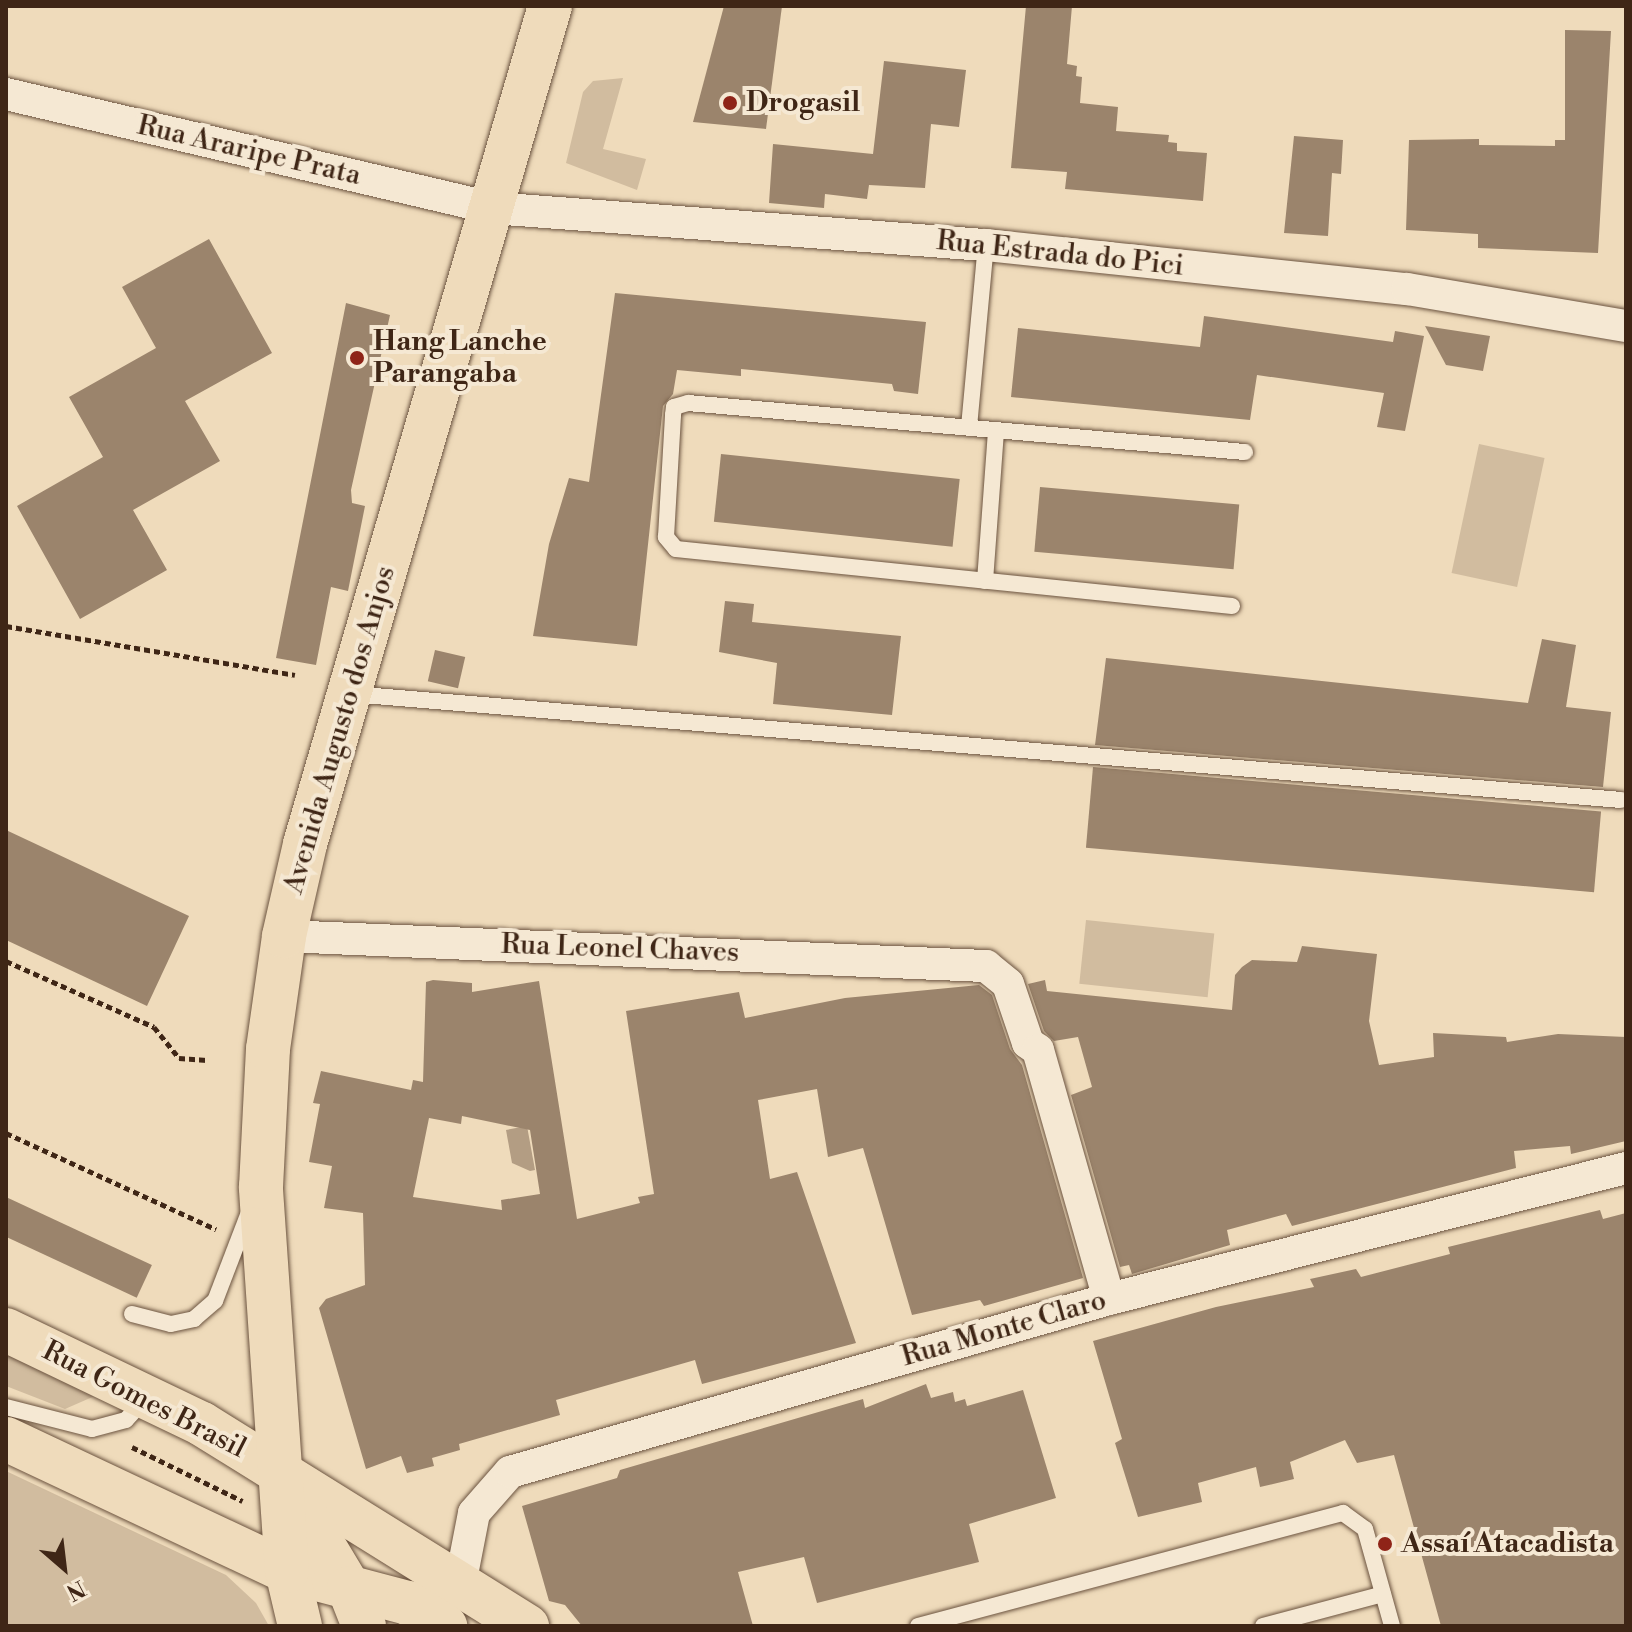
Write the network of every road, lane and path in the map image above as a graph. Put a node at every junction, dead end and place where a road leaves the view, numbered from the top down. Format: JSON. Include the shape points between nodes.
{"nodes":[{"id":1,"x":550,"y":6,"type":"edge"},
{"id":2,"x":6,"y":94,"type":"edge"},
{"id":3,"x":492,"y":208,"type":"junction"},
{"id":4,"x":986,"y":245,"type":"junction"},
{"id":5,"x":1626,"y":326,"type":"edge"},
{"id":6,"x":969,"y":427,"type":"junction"},
{"id":7,"x":996,"y":430,"type":"junction"},
{"id":8,"x":1245,"y":452,"type":"dead end"},
{"id":9,"x":985,"y":581,"type":"junction"},
{"id":10,"x":1232,"y":606,"type":"dead end"},
{"id":11,"x":6,"y":626,"type":"edge"},
{"id":12,"x":295,"y":675,"type":"dead end"},
{"id":13,"x":349,"y":693,"type":"junction"},
{"id":14,"x":1621,"y":800,"type":"dead end"},
{"id":15,"x":284,"y":936,"type":"junction"},
{"id":16,"x":6,"y":961,"type":"edge"},
{"id":17,"x":207,"y":1060,"type":"dead end"},
{"id":18,"x":6,"y":1133,"type":"edge"},
{"id":19,"x":1626,"y":1168,"type":"edge"},
{"id":20,"x":261,"y":1187,"type":"junction"},
{"id":21,"x":237,"y":1237,"type":"junction"},
{"id":22,"x":1109,"y":1299,"type":"junction"},
{"id":23,"x":132,"y":1314,"type":"dead end"},
{"id":24,"x":6,"y":1330,"type":"edge"},
{"id":25,"x":147,"y":1397,"type":"junction"},
{"id":26,"x":6,"y":1407,"type":"edge"},
{"id":27,"x":108,"y":1425,"type":"junction"},
{"id":28,"x":6,"y":1439,"type":"edge"},
{"id":29,"x":281,"y":1474,"type":"junction"},
{"id":30,"x":284,"y":1523,"type":"junction"},
{"id":31,"x":287,"y":1571,"type":"junction"},
{"id":32,"x":460,"y":1585,"type":"junction"},
{"id":33,"x":1383,"y":1594,"type":"junction"},
{"id":34,"x":356,"y":1607,"type":"edge"},
{"id":35,"x":300,"y":1626,"type":"edge"},
{"id":36,"x":445,"y":1626,"type":"edge"},
{"id":37,"x":527,"y":1626,"type":"edge"},
{"id":38,"x":918,"y":1626,"type":"edge"},
{"id":39,"x":1263,"y":1626,"type":"edge"},
{"id":40,"x":1392,"y":1626,"type":"edge"}],
"edges":[{"from":1,"to":3,"type":"main road","name":"Avenida Augusto dos Anjos"},
{"from":2,"to":3,"type":"street","name":"Rua Araripe Prata"},
{"from":3,"to":4,"type":"street","name":"Rua Estrada do Pici"},
{"from":3,"to":13,"type":"main road","name":"Avenida Augusto dos Anjos"},
{"from":4,"to":5,"type":"street","name":"Rua Estrada do Pici","via":[[1407,289]]},
{"from":4,"to":6,"type":"lane"},
{"from":6,"to":7,"type":"lane"},
{"from":6,"to":9,"type":"lane","via":[[680,405],[673,415],[666,537],[676,549]]},
{"from":7,"to":8,"type":"lane"},
{"from":7,"to":9,"type":"lane"},
{"from":9,"to":10,"type":"lane"},
{"from":11,"to":12,"type":"path"},
{"from":13,"to":14,"type":"lane"},
{"from":13,"to":15,"type":"main road","name":"Avenida Augusto dos Anjos"},
{"from":15,"to":20,"type":"main road","name":"Avenida Augusto dos Anjos","via":[[268,1049]]},
{"from":15,"to":22,"type":"street","name":"Rua Leonel Chaves","via":[[986,966],[1008,984],[1028,1043],[1038,1050]]},
{"from":16,"to":17,"type":"path","via":[[154,1027],[179,1058]]},
{"from":18,"to":21,"type":"path"},
{"from":19,"to":22,"type":"street","name":"Rua Monte Claro"},
{"from":20,"to":21,"type":"lane"},
{"from":20,"to":29,"type":"main road","name":"Avenida Augusto dos Anjos"},
{"from":21,"to":23,"type":"lane","via":[[215,1301],[194,1319],[171,1324]]},
{"from":22,"to":32,"type":"street","name":"Rua Monte Claro","via":[[510,1472],[474,1513]]},
{"from":24,"to":25,"type":"main road","name":"Rua Gomes Brasil"},
{"from":25,"to":27,"type":"lane","via":[[126,1420]]},
{"from":25,"to":29,"type":"main road","name":"Rua Gomes Brasil"},
{"from":26,"to":27,"type":"lane","via":[[92,1429]]},
{"from":27,"to":30,"type":"path","via":[[118,1441]]},
{"from":28,"to":31,"type":"main road"},
{"from":29,"to":30,"type":"main road","name":"Avenida Augusto dos Anjos"},
{"from":29,"to":32,"type":"main road","name":"Rua Gomes Brasil"},
{"from":29,"to":34,"type":"main road"},
{"from":30,"to":31,"type":"main road","name":"Avenida Augusto dos Anjos"},
{"from":31,"to":34,"type":"main road"},
{"from":31,"to":35,"type":"main road","name":"Avenida Augusto dos Anjos"},
{"from":32,"to":37,"type":"main road","name":"Rua Gomes Brasil"},
{"from":33,"to":38,"type":"lane","via":[[1365,1529],[1343,1513]]},
{"from":33,"to":39,"type":"lane"},
{"from":33,"to":40,"type":"lane"},
{"from":34,"to":36,"type":"main road","via":[[408,1603]]}]}
